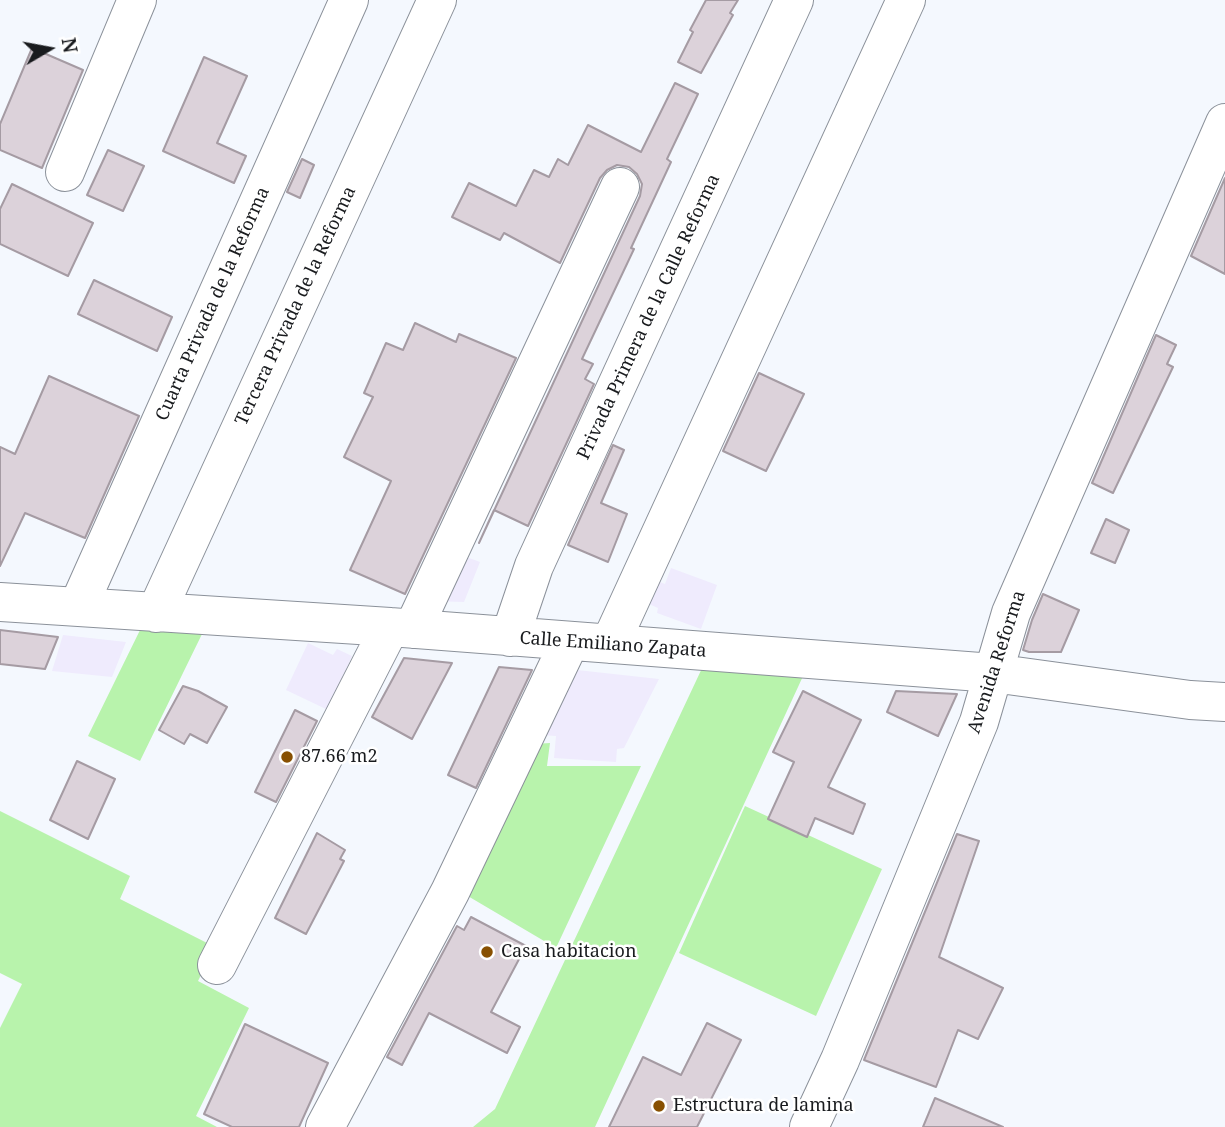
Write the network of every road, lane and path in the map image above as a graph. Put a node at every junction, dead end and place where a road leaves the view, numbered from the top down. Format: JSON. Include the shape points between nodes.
{"nodes":[{"id":1,"x":137,"y":0,"type":"edge"},
{"id":2,"x":349,"y":0,"type":"edge"},
{"id":3,"x":437,"y":0,"type":"edge"},
{"id":4,"x":794,"y":0,"type":"edge"},
{"id":5,"x":906,"y":0,"type":"edge"},
{"id":6,"x":1225,"y":123,"type":"edge"},
{"id":7,"x":65,"y":172,"type":"dead end"},
{"id":8,"x":620,"y":187,"type":"dead end"},
{"id":9,"x":1,"y":603,"type":"edge"},
{"id":10,"x":78,"y":607,"type":"junction"},
{"id":11,"x":156,"y":612,"type":"junction"},
{"id":12,"x":402,"y":628,"type":"junction"},
{"id":13,"x":510,"y":637,"type":"junction"},
{"id":14,"x":570,"y":641,"type":"junction"},
{"id":15,"x":610,"y":644,"type":"junction"},
{"id":16,"x":993,"y":673,"type":"junction"},
{"id":17,"x":1225,"y":702,"type":"edge"},
{"id":18,"x":217,"y":965,"type":"dead end"},
{"id":19,"x":326,"y":1127,"type":"edge"},
{"id":20,"x":809,"y":1127,"type":"edge"}],
"edges":[{"from":1,"to":7,"type":"street"},
{"from":2,"to":10,"type":"street","name":"Cuarta Privada de la Reforma"},
{"from":3,"to":11,"type":"street","name":"Tercera Privada de la Reforma"},
{"from":4,"to":13,"type":"street","name":"Privada Primera de la Calle Reforma","via":[[534,566]]},
{"from":5,"to":15,"type":"street"},
{"from":6,"to":16,"type":"street","name":"Avenida Reforma","via":[[1011,613]]},
{"from":8,"to":12,"type":"street"},
{"from":9,"to":10,"type":"street","name":"Calle Emiliano Zapata"},
{"from":10,"to":11,"type":"street","name":"Calle Emiliano Zapata"},
{"from":11,"to":12,"type":"street","name":"Calle Emiliano Zapata"},
{"from":12,"to":13,"type":"street","name":"Calle Emiliano Zapata"},
{"from":12,"to":18,"type":"street"},
{"from":13,"to":14,"type":"street","name":"Calle Emiliano Zapata"},
{"from":14,"to":15,"type":"street","name":"Calle Emiliano Zapata"},
{"from":14,"to":19,"type":"street","via":[[450,892]]},
{"from":15,"to":16,"type":"street","name":"Calle Emiliano Zapata"},
{"from":16,"to":17,"type":"street","name":"Calle Emiliano Zapata"},
{"from":16,"to":20,"type":"street","name":"Avenida Reforma","via":[[979,722],[841,1060]]}]}
